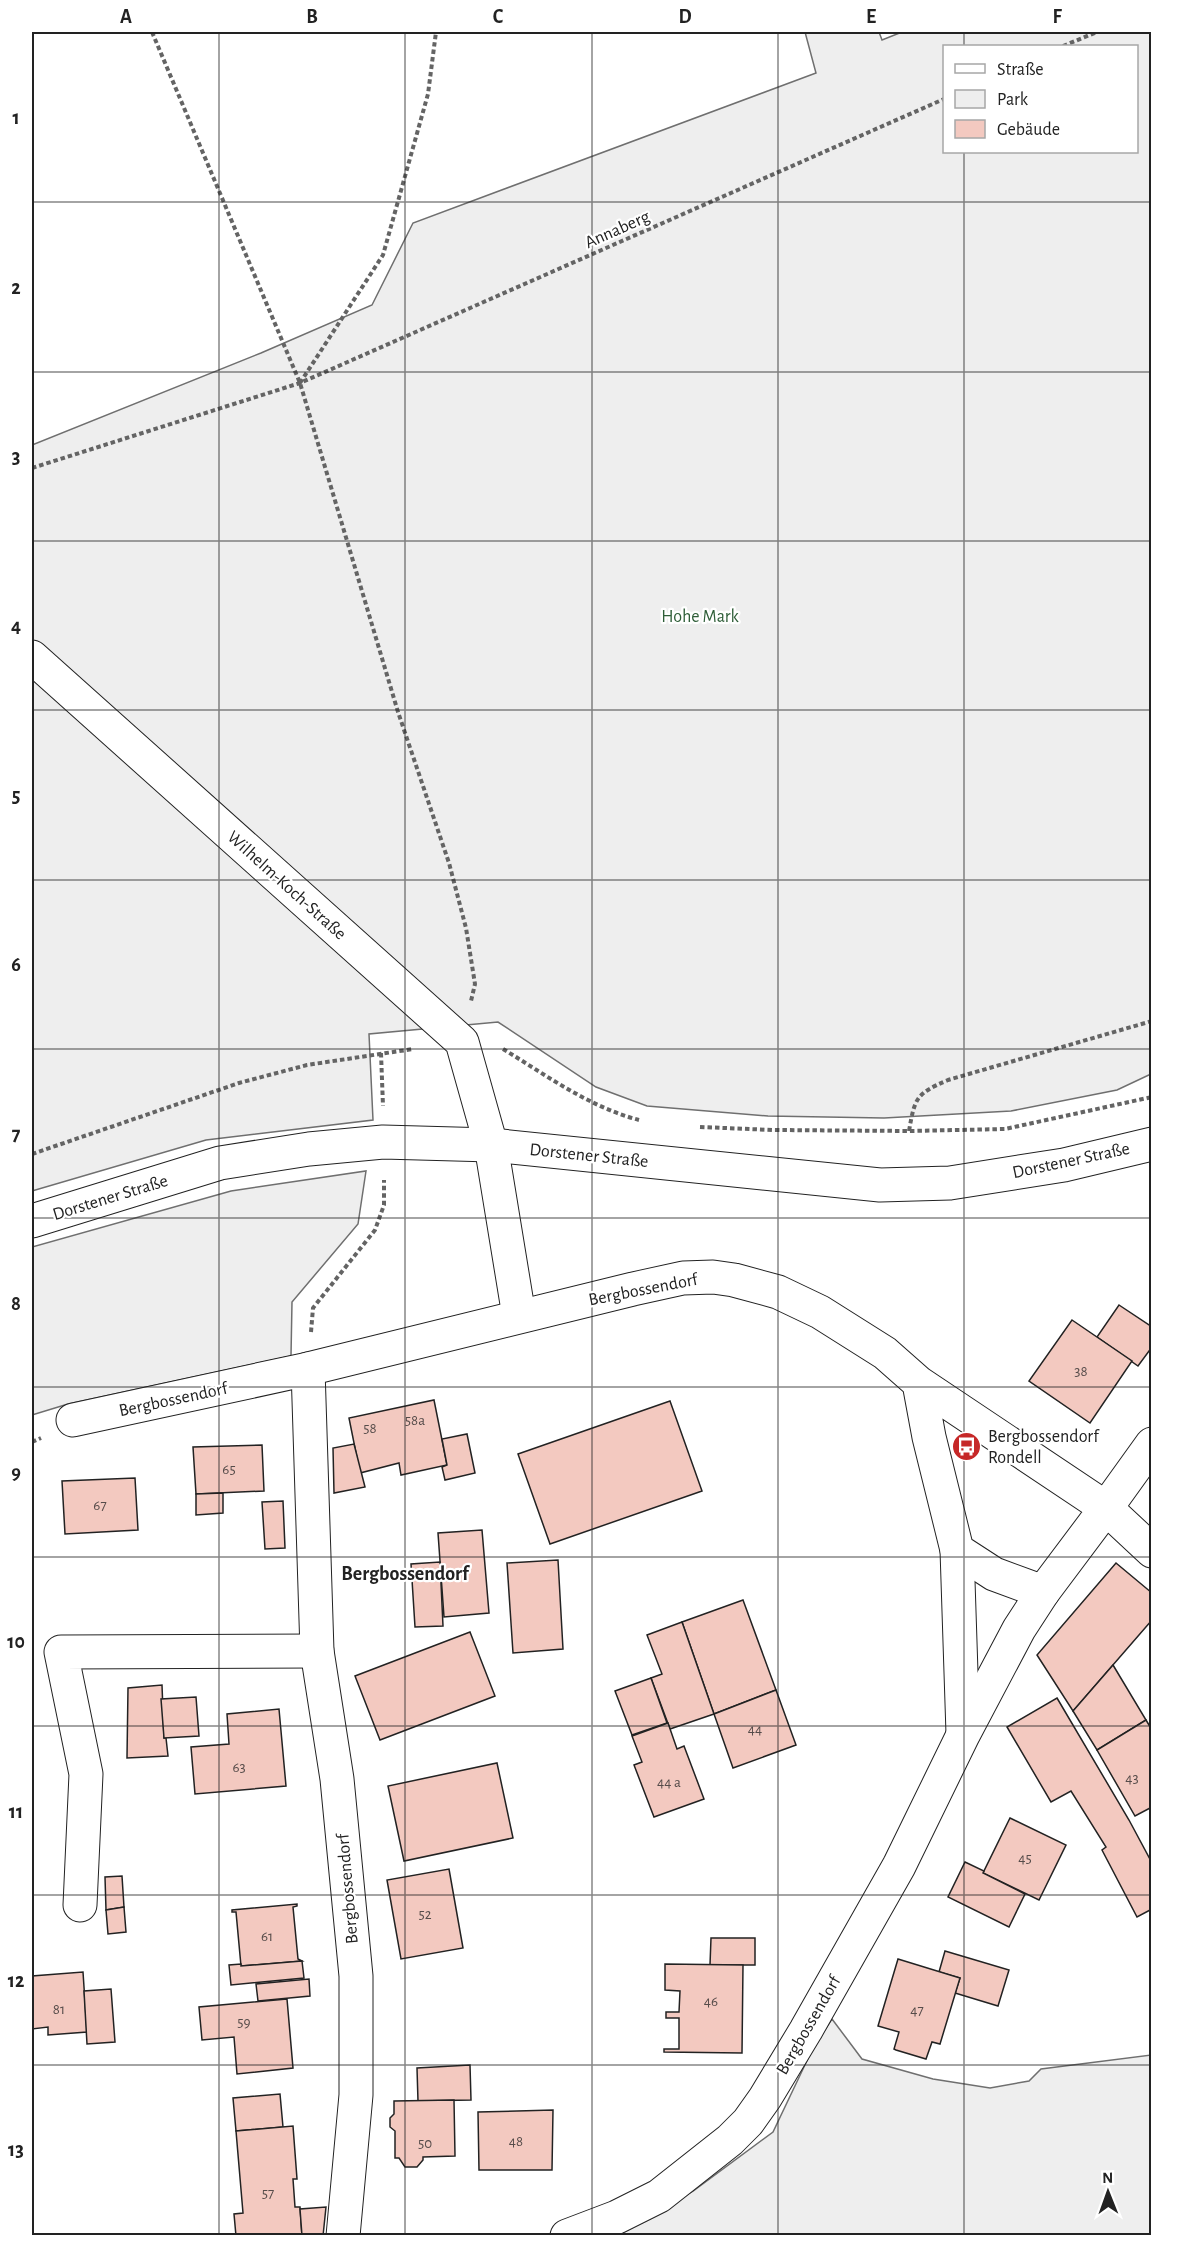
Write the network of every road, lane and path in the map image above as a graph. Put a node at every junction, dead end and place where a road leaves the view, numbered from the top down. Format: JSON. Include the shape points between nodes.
{"nodes":[{"id":1,"x":152,"y":32,"type":"edge"},
{"id":2,"x":436,"y":32,"type":"edge"},
{"id":3,"x":1097,"y":32,"type":"edge"},
{"id":4,"x":1066,"y":45,"type":"edge"},
{"id":5,"x":943,"y":100,"type":"edge"},
{"id":6,"x":300,"y":383,"type":"junction"},
{"id":7,"x":32,"y":468,"type":"edge"},
{"id":8,"x":32,"y":657,"type":"edge"},
{"id":9,"x":1152,"y":1021,"type":"edge"},
{"id":10,"x":462,"y":1042,"type":"junction"},
{"id":11,"x":1152,"y":1097,"type":"edge"},
{"id":12,"x":642,"y":1121,"type":"dead end"},
{"id":13,"x":690,"y":1126,"type":"dead end"},
{"id":14,"x":909,"y":1131,"type":"junction"},
{"id":15,"x":383,"y":1142,"type":"junction"},
{"id":16,"x":1152,"y":1144,"type":"edge"},
{"id":17,"x":491,"y":1145,"type":"junction"},
{"id":18,"x":32,"y":1154,"type":"edge"},
{"id":19,"x":32,"y":1221,"type":"edge"},
{"id":20,"x":519,"y":1316,"type":"junction"},
{"id":21,"x":308,"y":1369,"type":"junction"},
{"id":22,"x":919,"y":1383,"type":"junction"},
{"id":23,"x":73,"y":1420,"type":"dead end"},
{"id":24,"x":1152,"y":1444,"type":"edge"},
{"id":25,"x":1106,"y":1508,"type":"junction"},
{"id":26,"x":957,"y":1550,"type":"junction"},
{"id":27,"x":1152,"y":1551,"type":"edge"},
{"id":28,"x":1043,"y":1592,"type":"junction"},
{"id":29,"x":317,"y":1651,"type":"junction"},
{"id":30,"x":963,"y":1735,"type":"junction"},
{"id":31,"x":80,"y":1905,"type":"dead end"},
{"id":32,"x":343,"y":2235,"type":"edge"},
{"id":33,"x":567,"y":2235,"type":"edge"}],
"edges":[{"from":1,"to":6,"type":"path"},
{"from":2,"to":6,"type":"path","via":[[428,93],[383,255]]},
{"from":3,"to":4,"type":"path"},
{"from":5,"to":6,"type":"path","name":"Annaberg"},
{"from":6,"to":7,"type":"path","name":"Annaberg"},
{"from":6,"to":10,"type":"path","via":[[466,928],[475,984]]},
{"from":8,"to":10,"type":"street","name":"Wilhelm-Koch-Straße"},
{"from":9,"to":14,"type":"path","via":[[924,1090],[913,1106]]},
{"from":10,"to":12,"type":"path","via":[[496,1045],[590,1101],[615,1114]]},
{"from":10,"to":17,"type":"street"},
{"from":11,"to":14,"type":"path","via":[[1022,1126]]},
{"from":13,"to":14,"type":"path"},
{"from":15,"to":17,"type":"street","name":"Dorstener Straße"},
{"from":15,"to":18,"type":"path","via":[[381,1053],[307,1065],[238,1083]]},
{"from":15,"to":19,"type":"street","name":"Dorstener Straße","via":[[220,1163]]},
{"from":15,"to":21,"type":"path","via":[[384,1205],[375,1230],[313,1308]]},
{"from":16,"to":17,"type":"street","name":"Dorstener Straße","via":[[1064,1165],[950,1183],[880,1185]]},
{"from":17,"to":20,"type":"street"},
{"from":20,"to":21,"type":"street","name":"Bergbossendorf"},
{"from":20,"to":22,"type":"street","name":"Bergbossendorf","via":[[683,1278],[734,1280],[778,1292],[820,1312],[885,1353]]},
{"from":21,"to":23,"type":"street","name":"Bergbossendorf"},
{"from":21,"to":29,"type":"street","name":"Bergbossendorf"},
{"from":22,"to":25,"type":"street","name":"Bergbossendorf"},
{"from":22,"to":26,"type":"street","name":"Bergbossendorf"},
{"from":24,"to":25,"type":"street","name":"Bergbossendorf"},
{"from":25,"to":27,"type":"street","name":"Bergbossendorf"},
{"from":25,"to":28,"type":"street","name":"Bergbossendorf"},
{"from":26,"to":28,"type":"street","via":[[994,1574]]},
{"from":26,"to":30,"type":"street","name":"Bergbossendorf"},
{"from":28,"to":30,"type":"street","name":"Bergbossendorf"},
{"from":29,"to":31,"type":"street","via":[[61,1652],[86,1774]]},
{"from":29,"to":32,"type":"street","name":"Bergbossendorf","via":[[337,1779],[356,1976],[356,2096]]},
{"from":30,"to":33,"type":"street","name":"Bergbossendorf","via":[[899,1866],[806,2030],[748,2122],[658,2196],[617,2217]]}]}
